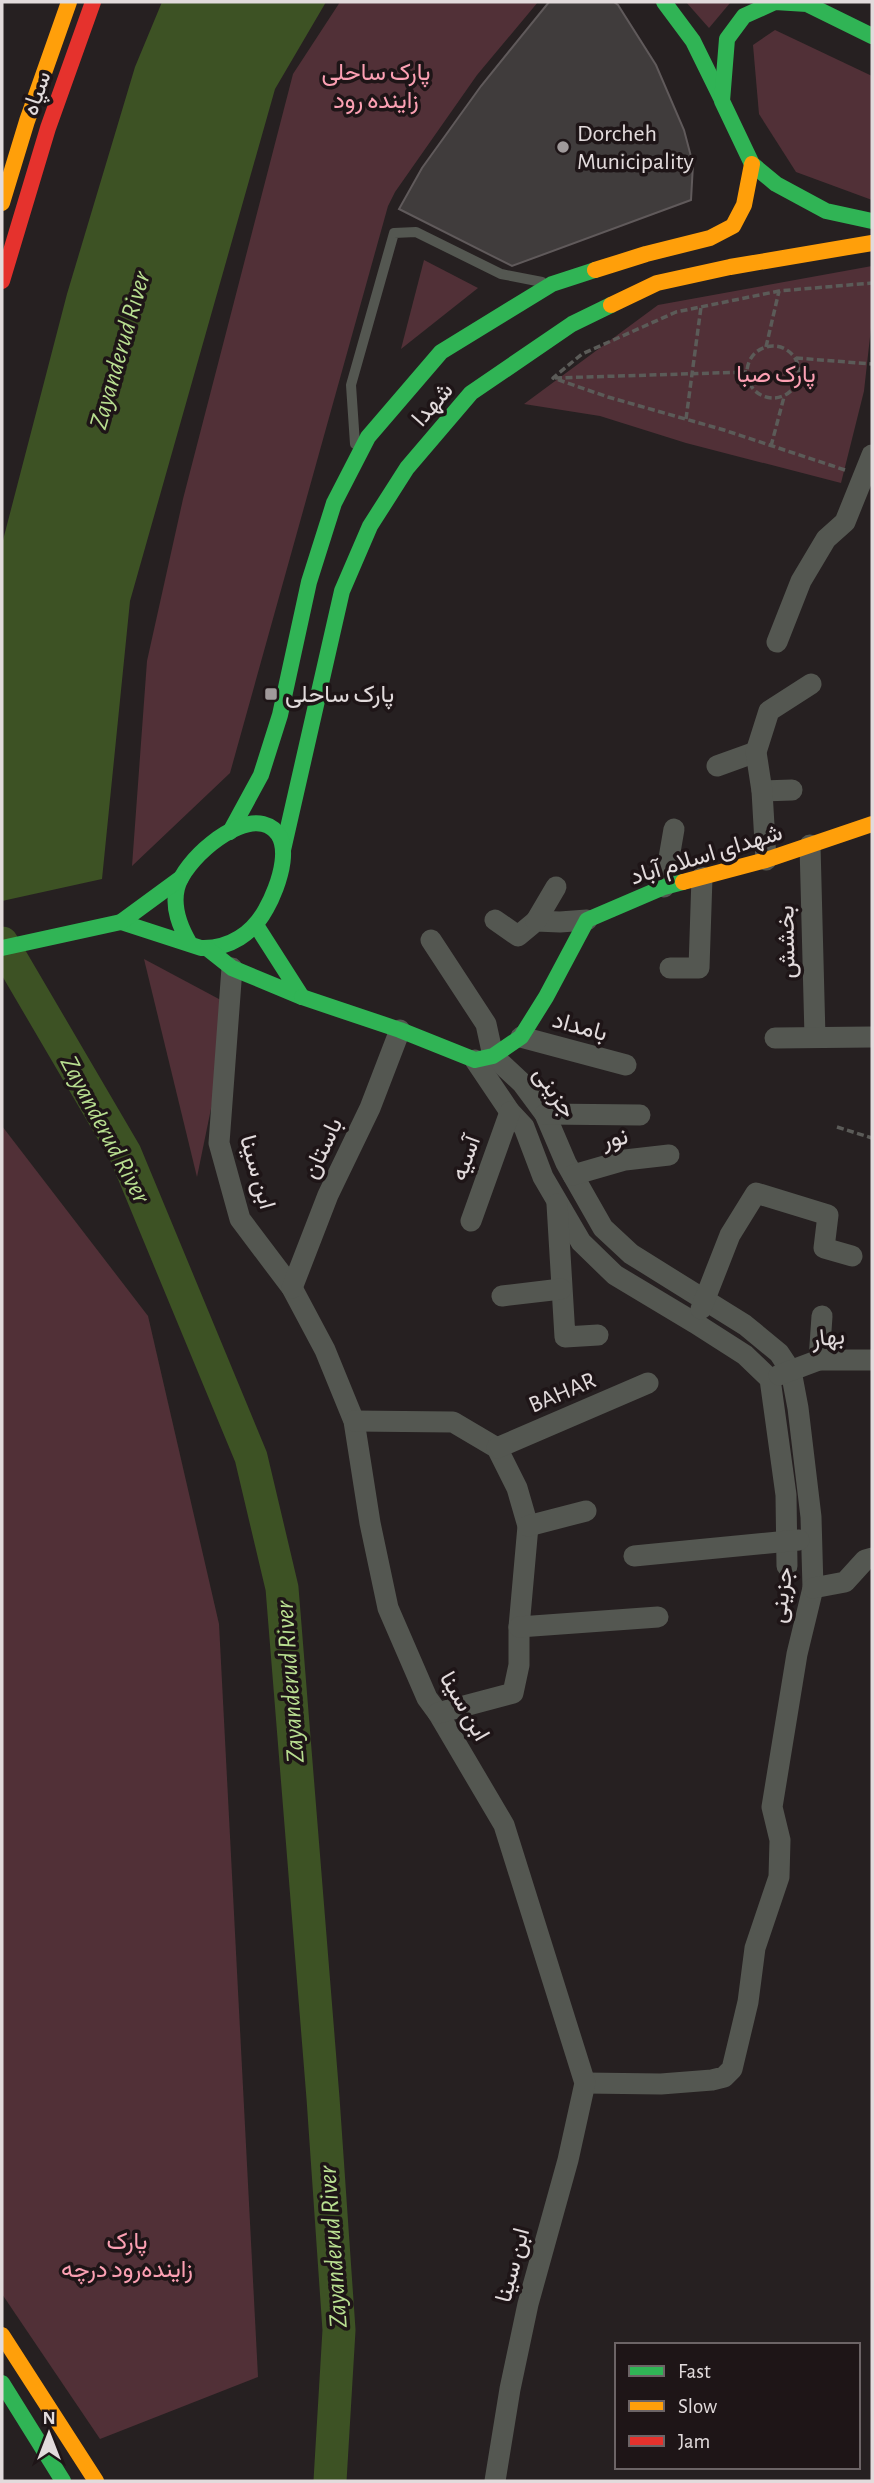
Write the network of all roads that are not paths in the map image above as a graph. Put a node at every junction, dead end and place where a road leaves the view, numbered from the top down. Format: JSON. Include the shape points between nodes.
{"nodes":[{"id":1,"x":69,"y":2,"type":"edge"},
{"id":2,"x":93,"y":2,"type":"edge"},
{"id":3,"x":664,"y":2,"type":"edge"},
{"id":4,"x":804,"y":2,"type":"edge"},
{"id":5,"x":872,"y":36,"type":"edge"},
{"id":6,"x":722,"y":101,"type":"junction"},
{"id":7,"x":8,"y":162,"type":"edge"},
{"id":8,"x":752,"y":164,"type":"junction"},
{"id":9,"x":2,"y":203,"type":"edge"},
{"id":10,"x":872,"y":221,"type":"edge"},
{"id":11,"x":872,"y":243,"type":"edge"},
{"id":12,"x":2,"y":281,"type":"edge"},
{"id":13,"x":552,"y":284,"type":"junction"},
{"id":14,"x":872,"y":455,"type":"edge"},
{"id":15,"x":355,"y":461,"type":"junction"},
{"id":16,"x":777,"y":642,"type":"dead end"},
{"id":17,"x":811,"y":684,"type":"dead end"},
{"id":18,"x":756,"y":752,"type":"junction"},
{"id":19,"x":718,"y":766,"type":"dead end"},
{"id":20,"x":792,"y":790,"type":"dead end"},
{"id":21,"x":762,"y":791,"type":"junction"},
{"id":22,"x":872,"y":824,"type":"edge"},
{"id":23,"x":674,"y":829,"type":"dead end"},
{"id":24,"x":230,"y":832,"type":"junction"},
{"id":25,"x":810,"y":845,"type":"junction"},
{"id":26,"x":283,"y":850,"type":"junction"},
{"id":27,"x":766,"y":860,"type":"junction"},
{"id":28,"x":181,"y":877,"type":"junction"},
{"id":29,"x":702,"y":877,"type":"junction"},
{"id":30,"x":556,"y":887,"type":"dead end"},
{"id":31,"x":664,"y":887,"type":"junction"},
{"id":32,"x":495,"y":920,"type":"dead end"},
{"id":33,"x":587,"y":920,"type":"junction"},
{"id":34,"x":536,"y":921,"type":"junction"},
{"id":35,"x":121,"y":922,"type":"junction"},
{"id":36,"x":256,"y":925,"type":"junction"},
{"id":37,"x":431,"y":940,"type":"dead end"},
{"id":38,"x":190,"y":944,"type":"junction"},
{"id":39,"x":2,"y":948,"type":"edge"},
{"id":40,"x":208,"y":949,"type":"junction"},
{"id":41,"x":232,"y":968,"type":"junction"},
{"id":42,"x":670,"y":968,"type":"dead end"},
{"id":43,"x":302,"y":996,"type":"junction"},
{"id":44,"x":400,"y":1030,"type":"junction"},
{"id":45,"x":521,"y":1037,"type":"junction"},
{"id":46,"x":815,"y":1037,"type":"junction"},
{"id":47,"x":872,"y":1037,"type":"edge"},
{"id":48,"x":775,"y":1038,"type":"dead end"},
{"id":49,"x":484,"y":1058,"type":"junction"},
{"id":50,"x":626,"y":1065,"type":"dead end"},
{"id":51,"x":510,"y":1112,"type":"junction"},
{"id":52,"x":545,"y":1114,"type":"junction"},
{"id":53,"x":640,"y":1115,"type":"dead end"},
{"id":54,"x":669,"y":1155,"type":"dead end"},
{"id":55,"x":573,"y":1175,"type":"junction"},
{"id":56,"x":557,"y":1203,"type":"junction"},
{"id":57,"x":471,"y":1221,"type":"dead end"},
{"id":58,"x":631,"y":1254,"type":"junction"},
{"id":59,"x":852,"y":1256,"type":"dead end"},
{"id":60,"x":615,"y":1275,"type":"junction"},
{"id":61,"x":292,"y":1289,"type":"junction"},
{"id":62,"x":561,"y":1289,"type":"junction"},
{"id":63,"x":502,"y":1296,"type":"dead end"},
{"id":64,"x":706,"y":1299,"type":"junction"},
{"id":65,"x":822,"y":1316,"type":"dead end"},
{"id":66,"x":695,"y":1323,"type":"junction"},
{"id":67,"x":598,"y":1335,"type":"dead end"},
{"id":68,"x":820,"y":1360,"type":"junction"},
{"id":69,"x":872,"y":1360,"type":"edge"},
{"id":70,"x":791,"y":1371,"type":"junction"},
{"id":71,"x":770,"y":1379,"type":"junction"},
{"id":72,"x":648,"y":1383,"type":"dead end"},
{"id":73,"x":354,"y":1421,"type":"junction"},
{"id":74,"x":497,"y":1448,"type":"junction"},
{"id":75,"x":586,"y":1511,"type":"dead end"},
{"id":76,"x":528,"y":1527,"type":"junction"},
{"id":77,"x":812,"y":1539,"type":"junction"},
{"id":78,"x":786,"y":1540,"type":"junction"},
{"id":79,"x":634,"y":1556,"type":"dead end"},
{"id":80,"x":872,"y":1558,"type":"edge"},
{"id":81,"x":787,"y":1566,"type":"dead end"},
{"id":82,"x":813,"y":1588,"type":"junction"},
{"id":83,"x":658,"y":1617,"type":"dead end"},
{"id":84,"x":519,"y":1627,"type":"junction"},
{"id":85,"x":438,"y":1713,"type":"junction"},
{"id":86,"x":585,"y":2083,"type":"junction"},
{"id":87,"x":2,"y":2335,"type":"edge"},
{"id":88,"x":8,"y":2360,"type":"edge"},
{"id":89,"x":2,"y":2383,"type":"edge"},
{"id":90,"x":63,"y":2481,"type":"edge"},
{"id":91,"x":96,"y":2481,"type":"edge"},
{"id":92,"x":495,"y":2481,"type":"edge"}],
"edges":[{"from":1,"to":7,"type":"main road","name":"سپاه"},
{"from":2,"to":12,"type":"main road","name":"سپاه","via":[[48,128]]},
{"from":3,"to":6,"type":"main road","via":[[692,41]]},
{"from":4,"to":5,"type":"main road"},
{"from":4,"to":6,"type":"main road","via":[[775,2],[744,16],[727,39]]},
{"from":6,"to":8,"type":"main road"},
{"from":7,"to":9,"type":"main road","name":"سپاه"},
{"from":8,"to":10,"type":"main road","via":[[776,184],[826,211]]},
{"from":8,"to":13,"type":"main road","name":"شهدا","via":[[744,205],[733,226],[710,238]]},
{"from":11,"to":26,"type":"main road","name":"شهدا","via":[[657,283],[572,324],[471,393],[407,468],[370,526],[342,591]]},
{"from":13,"to":15,"type":"main road","name":"شهدا","via":[[441,352],[368,437]]},
{"from":13,"to":15,"type":"lane","via":[[501,274],[415,232],[394,233],[351,385]]},
{"from":14,"to":16,"type":"street","via":[[845,522],[826,539],[801,581]]},
{"from":15,"to":24,"type":"main road","name":"شهدا","via":[[334,503],[309,582],[280,715],[261,775]]},
{"from":17,"to":18,"type":"street","via":[[769,711]]},
{"from":18,"to":19,"type":"street"},
{"from":18,"to":21,"type":"street"},
{"from":20,"to":21,"type":"street"},
{"from":21,"to":27,"type":"street"},
{"from":22,"to":25,"type":"main road","name":"شهدای اسلام آباد"},
{"from":23,"to":31,"type":"street"},
{"from":24,"to":26,"type":"main road","via":[[253,822],[267,825],[278,835]]},
{"from":24,"to":28,"type":"main road","via":[[192,861]]},
{"from":25,"to":27,"type":"main road","name":"شهدای اسلام آباد"},
{"from":25,"to":46,"type":"street","name":"بخشش"},
{"from":26,"to":36,"type":"main road","via":[[276,890]]},
{"from":27,"to":29,"type":"main road","name":"شهدای اسلام آباد"},
{"from":28,"to":35,"type":"main road"},
{"from":28,"to":38,"type":"main road","via":[[175,895],[176,914]]},
{"from":29,"to":31,"type":"main road","name":"شهدای اسلام آباد"},
{"from":29,"to":42,"type":"street","via":[[699,968]]},
{"from":30,"to":34,"type":"street"},
{"from":31,"to":33,"type":"main road","name":"شهدای اسلام آباد"},
{"from":32,"to":34,"type":"street","via":[[518,936]]},
{"from":33,"to":34,"type":"street"},
{"from":33,"to":45,"type":"main road"},
{"from":35,"to":38,"type":"main road"},
{"from":35,"to":39,"type":"main road"},
{"from":36,"to":40,"type":"main road","via":[[245,937]]},
{"from":36,"to":43,"type":"main road"},
{"from":37,"to":49,"type":"street","via":[[486,1024]]},
{"from":38,"to":40,"type":"main road"},
{"from":40,"to":41,"type":"main road"},
{"from":41,"to":43,"type":"main road"},
{"from":41,"to":61,"type":"street","name":"ابن سینا","via":[[219,1143],[240,1219]]},
{"from":43,"to":44,"type":"main road"},
{"from":44,"to":49,"type":"main road"},
{"from":44,"to":61,"type":"street","name":"باستان"},
{"from":45,"to":49,"type":"main road"},
{"from":45,"to":50,"type":"street","name":"بامداد"},
{"from":46,"to":47,"type":"street"},
{"from":46,"to":48,"type":"street"},
{"from":49,"to":51,"type":"street"},
{"from":49,"to":52,"type":"street","name":"جزینی","via":[[522,1083]]},
{"from":51,"to":56,"type":"street","via":[[524,1127]]},
{"from":51,"to":57,"type":"street","name":"آسیه"},
{"from":52,"to":53,"type":"street"},
{"from":52,"to":55,"type":"street","name":"جزینی"},
{"from":54,"to":55,"type":"street","name":"نور","via":[[625,1160]]},
{"from":55,"to":58,"type":"street","name":"جزینی","via":[[603,1228]]},
{"from":56,"to":60,"type":"street","via":[[581,1242]]},
{"from":56,"to":62,"type":"street"},
{"from":58,"to":60,"type":"street"},
{"from":58,"to":64,"type":"street","name":"جزینی"},
{"from":59,"to":64,"type":"street","via":[[824,1248],[828,1215],[756,1193],[730,1235]]},
{"from":60,"to":66,"type":"street"},
{"from":61,"to":73,"type":"street","name":"ابن سینا","via":[[325,1350]]},
{"from":62,"to":63,"type":"street"},
{"from":62,"to":67,"type":"street","via":[[565,1337]]},
{"from":64,"to":66,"type":"street"},
{"from":64,"to":70,"type":"street","name":"جزینی","via":[[779,1353]]},
{"from":65,"to":68,"type":"street"},
{"from":66,"to":71,"type":"street","via":[[745,1355]]},
{"from":68,"to":69,"type":"street","name":"بهار"},
{"from":68,"to":70,"type":"street","name":"بهار"},
{"from":70,"to":71,"type":"street","name":"بهار"},
{"from":70,"to":77,"type":"street","name":"جزینی"},
{"from":71,"to":78,"type":"street","via":[[786,1496]]},
{"from":72,"to":74,"type":"street","name":"BAHAR"},
{"from":73,"to":74,"type":"street","via":[[453,1422]]},
{"from":73,"to":85,"type":"street","name":"ابن سینا","via":[[388,1608]]},
{"from":74,"to":76,"type":"street","via":[[517,1488]]},
{"from":75,"to":76,"type":"street"},
{"from":76,"to":84,"type":"street"},
{"from":77,"to":78,"type":"street"},
{"from":77,"to":82,"type":"street","name":"جزینی"},
{"from":78,"to":79,"type":"street"},
{"from":78,"to":81,"type":"street"},
{"from":80,"to":82,"type":"street","via":[[845,1582]]},
{"from":82,"to":86,"type":"street","name":"جزینی","via":[[797,1654],[772,1807],[780,1840],[779,1877],[755,1948],[732,2068],[724,2077],[712,2080]]},
{"from":83,"to":84,"type":"street"},
{"from":84,"to":85,"type":"street","via":[[513,1693]]},
{"from":85,"to":86,"type":"street","name":"ابن سینا","via":[[505,1825]]},
{"from":86,"to":92,"type":"street","name":"ابن سینا","via":[[528,2304]]},
{"from":87,"to":88,"type":"main road"},
{"from":88,"to":91,"type":"main road"},
{"from":89,"to":90,"type":"main road"}]}
